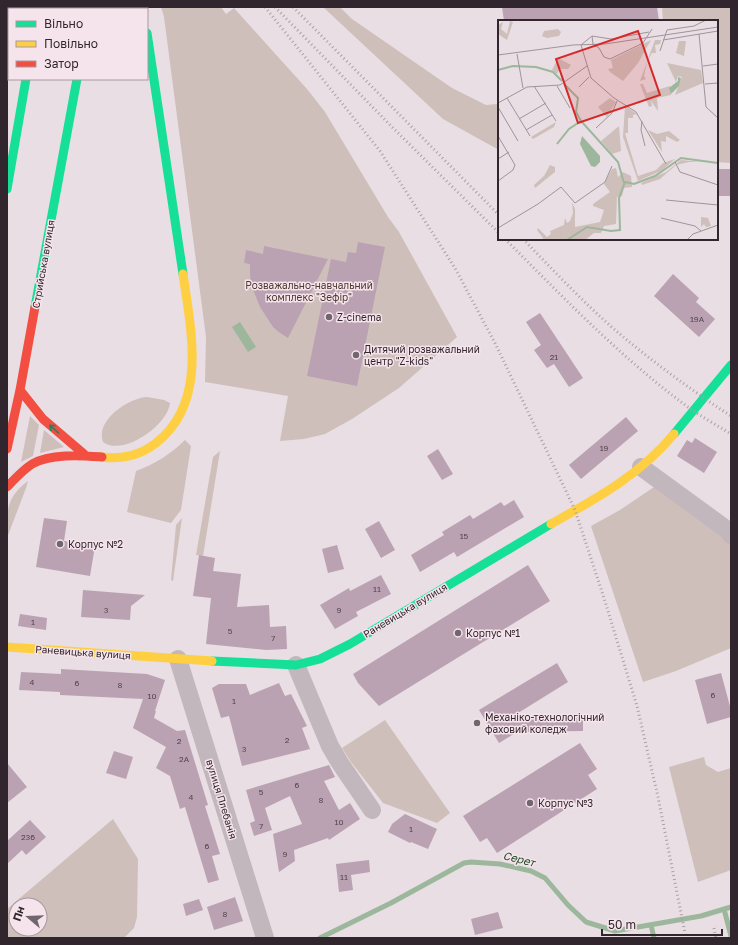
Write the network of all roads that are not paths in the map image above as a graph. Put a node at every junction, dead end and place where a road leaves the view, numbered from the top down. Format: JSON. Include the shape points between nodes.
{"nodes":[{"id":1,"x":148,"y":40,"type":"edge"},
{"id":2,"x":26,"y":80,"type":"edge"},
{"id":3,"x":77,"y":80,"type":"edge"},
{"id":4,"x":7,"y":189,"type":"edge"},
{"id":5,"x":731,"y":365,"type":"edge"},
{"id":6,"x":20,"y":390,"type":"junction"},
{"id":7,"x":7,"y":449,"type":"edge"},
{"id":8,"x":84,"y":454,"type":"junction"},
{"id":9,"x":641,"y":467,"type":"junction"},
{"id":10,"x":7,"y":487,"type":"edge"},
{"id":11,"x":731,"y":534,"type":"edge"},
{"id":12,"x":7,"y":647,"type":"edge"},
{"id":13,"x":178,"y":659,"type":"junction"},
{"id":14,"x":296,"y":666,"type":"junction"},
{"id":15,"x":372,"y":810,"type":"dead end"},
{"id":16,"x":265,"y":938,"type":"edge"}],
"edges":[{"from":1,"to":8,"type":"street","via":[[192,337],[188,395],[174,425],[148,449],[131,456],[115,458]]},
{"from":2,"to":4,"type":"street"},
{"from":3,"to":6,"type":"street","name":"Стрийська вулиця"},
{"from":5,"to":9,"type":"street","name":"Раневицька вулиця","via":[[660,451]]},
{"from":6,"to":7,"type":"street","name":"Стрийська вулиця"},
{"from":8,"to":6,"type":"street","one_way":true,"via":[[43,419]]},
{"from":8,"to":10,"type":"street","via":[[48,457],[35,462],[24,469]]},
{"from":9,"to":11,"type":"street"},
{"from":9,"to":14,"type":"street","name":"Раневицька вулиця","via":[[606,493],[525,538],[350,644],[320,659]]},
{"from":12,"to":13,"type":"street","name":"Раневицька вулиця"},
{"from":13,"to":14,"type":"street","name":"Раневицька вулиця"},
{"from":13,"to":16,"type":"street","name":"вулиця Плебанія"},
{"from":14,"to":15,"type":"street","via":[[330,746]]}]}
